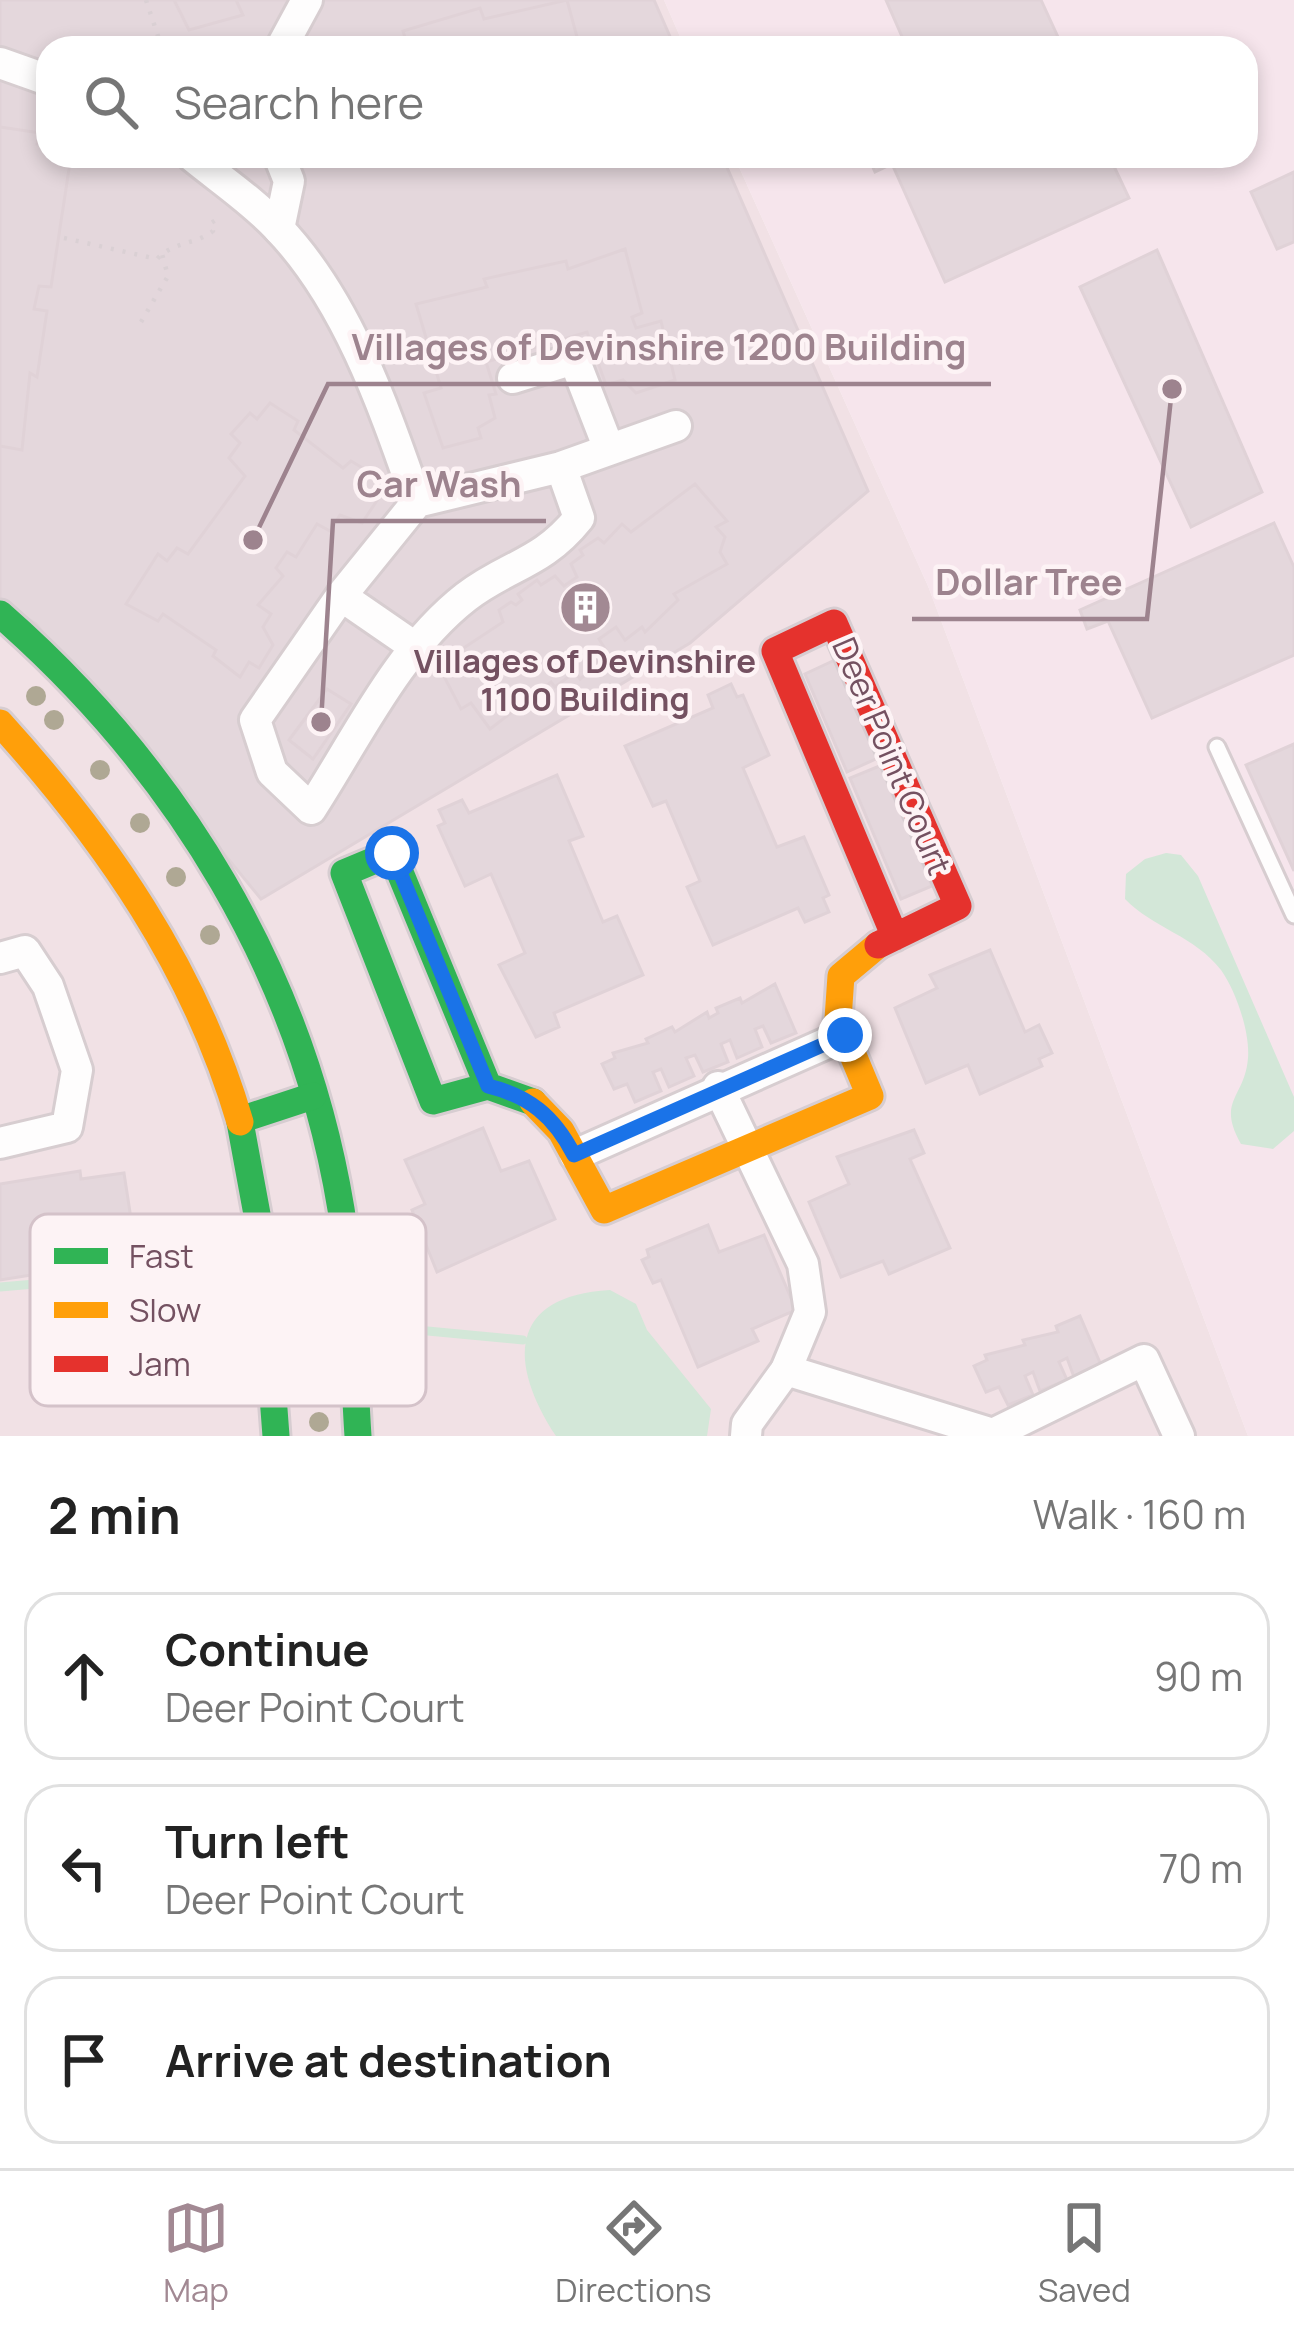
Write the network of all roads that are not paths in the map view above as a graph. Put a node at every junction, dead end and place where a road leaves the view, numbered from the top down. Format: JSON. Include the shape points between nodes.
{"nodes":[{"id":1,"x":307,"y":0,"type":"edge"},
{"id":2,"x":288,"y":36,"type":"edge"},
{"id":3,"x":0,"y":63,"type":"edge"},
{"id":4,"x":36,"y":76,"type":"edge"},
{"id":5,"x":207,"y":168,"type":"edge"},
{"id":6,"x":284,"y":168,"type":"edge"},
{"id":7,"x":279,"y":229,"type":"junction"},
{"id":8,"x":513,"y":379,"type":"dead end"},
{"id":9,"x":676,"y":426,"type":"dead end"},
{"id":10,"x":609,"y":449,"type":"junction"},
{"id":11,"x":561,"y":467,"type":"junction"},
{"id":12,"x":417,"y":502,"type":"junction"},
{"id":13,"x":340,"y":596,"type":"junction"},
{"id":14,"x":0,"y":614,"type":"edge"},
{"id":15,"x":415,"y":647,"type":"junction"},
{"id":16,"x":0,"y":723,"type":"edge"},
{"id":17,"x":1217,"y":747,"type":"dead end"},
{"id":18,"x":1294,"y":915,"type":"edge"},
{"id":19,"x":895,"y":937,"type":"junction"},
{"id":20,"x":0,"y":958,"type":"edge"},
{"id":21,"x":845,"y":1035,"type":"junction"},
{"id":22,"x":488,"y":1086,"type":"junction"},
{"id":23,"x":718,"y":1088,"type":"junction"},
{"id":24,"x":313,"y":1096,"type":"junction"},
{"id":25,"x":240,"y":1120,"type":"junction"},
{"id":26,"x":0,"y":1143,"type":"edge"},
{"id":27,"x":747,"y":1149,"type":"junction"},
{"id":28,"x":574,"y":1155,"type":"junction"},
{"id":29,"x":257,"y":1214,"type":"edge"},
{"id":30,"x":341,"y":1214,"type":"edge"},
{"id":31,"x":786,"y":1370,"type":"junction"},
{"id":32,"x":274,"y":1406,"type":"edge"},
{"id":33,"x":356,"y":1406,"type":"edge"},
{"id":34,"x":276,"y":1436,"type":"edge"},
{"id":35,"x":358,"y":1436,"type":"edge"},
{"id":36,"x":746,"y":1436,"type":"edge"},
{"id":37,"x":1179,"y":1436,"type":"edge"}],
"edges":[{"from":1,"to":2,"type":"street"},
{"from":3,"to":4,"type":"street"},
{"from":5,"to":7,"type":"street"},
{"from":6,"to":7,"type":"street","via":[[289,181]]},
{"from":7,"to":12,"type":"street","via":[[334,306]]},
{"from":8,"to":10,"type":"street","via":[[574,359]]},
{"from":9,"to":10,"type":"street"},
{"from":10,"to":11,"type":"street"},
{"from":11,"to":12,"type":"street"},
{"from":11,"to":15,"type":"street","via":[[580,518],[554,550],[467,596]]},
{"from":12,"to":13,"type":"street"},
{"from":13,"to":15,"type":"street"},
{"from":13,"to":15,"type":"street","via":[[255,720],[272,772],[311,809]]},
{"from":14,"to":24,"type":"street","via":[[148,767],[212,857],[256,940]]},
{"from":16,"to":25,"type":"street","via":[[64,791],[137,892],[202,1014]]},
{"from":17,"to":18,"type":"lane"},
{"from":19,"to":19,"type":"street","name":"Deer Point Court","via":[[958,906],[834,623],[775,650]]},
{"from":19,"to":21,"type":"street","name":"Deer Point Court","via":[[841,976]]},
{"from":20,"to":26,"type":"street","via":[[25,951],[48,986],[77,1070],[68,1127]]},
{"from":21,"to":23,"type":"street"},
{"from":21,"to":27,"type":"street","name":"Deer Point Court","via":[[870,1096]]},
{"from":22,"to":22,"type":"street","via":[[392,853],[344,873],[433,1101]]},
{"from":22,"to":28,"type":"street","name":"Deer Point Court","via":[[526,1095]]},
{"from":23,"to":27,"type":"street"},
{"from":23,"to":28,"type":"street"},
{"from":24,"to":25,"type":"street"},
{"from":24,"to":30,"type":"street"},
{"from":25,"to":29,"type":"street"},
{"from":27,"to":28,"type":"street","name":"Deer Point Court","via":[[604,1210]]},
{"from":27,"to":31,"type":"street","via":[[803,1264],[810,1312]]},
{"from":31,"to":36,"type":"street"},
{"from":31,"to":37,"type":"street","via":[[993,1434],[1144,1360]]},
{"from":32,"to":34,"type":"street"},
{"from":33,"to":35,"type":"street"}]}
